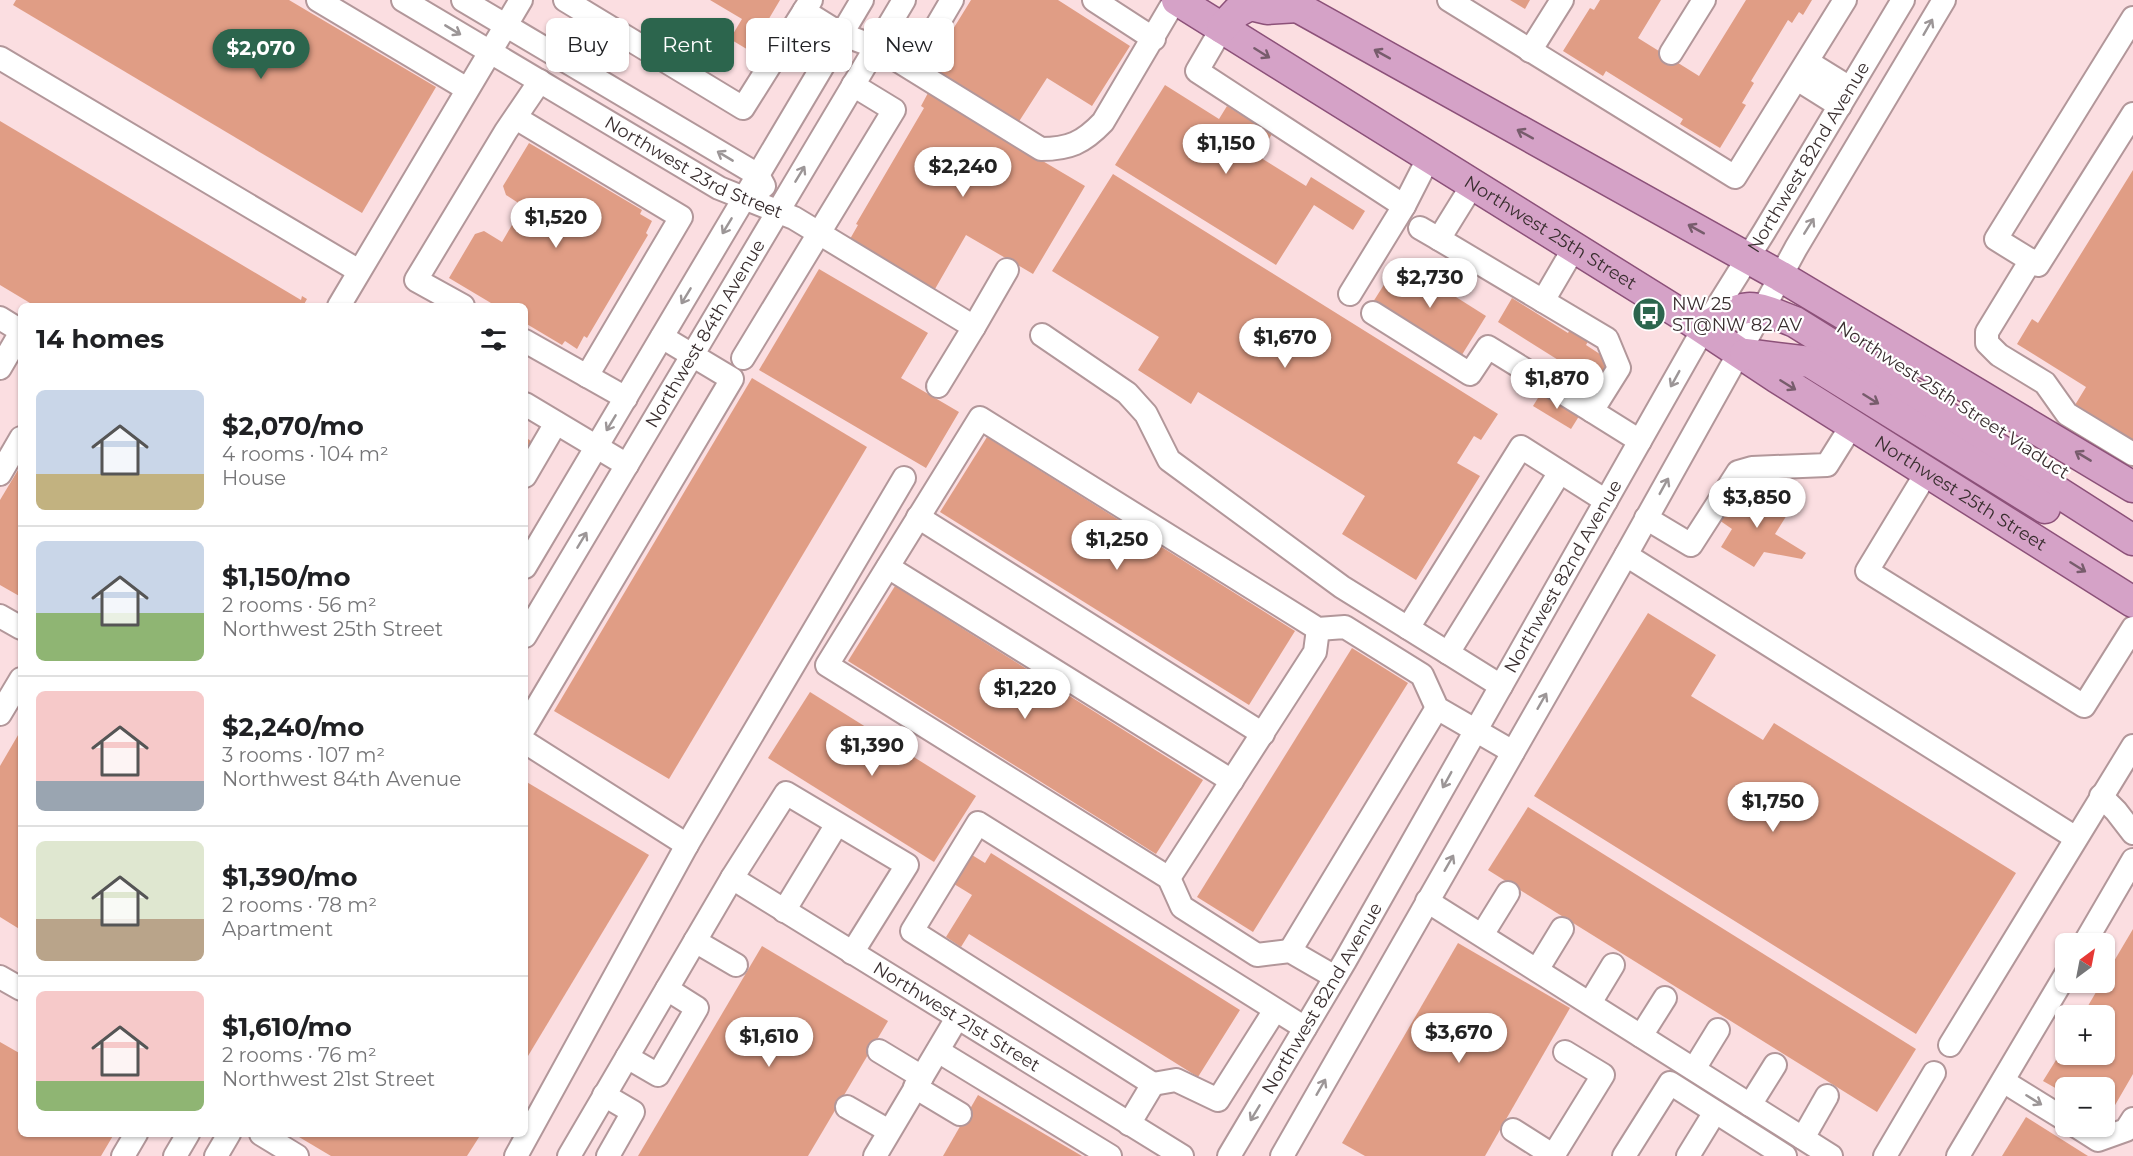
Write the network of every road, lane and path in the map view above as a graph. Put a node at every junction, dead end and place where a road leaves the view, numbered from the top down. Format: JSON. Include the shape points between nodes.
{"nodes":[{"id":1,"x":318,"y":0,"type":"edge"},
{"id":2,"x":403,"y":0,"type":"edge"},
{"id":3,"x":463,"y":0,"type":"edge"},
{"id":4,"x":521,"y":0,"type":"edge"},
{"id":5,"x":565,"y":0,"type":"edge"},
{"id":6,"x":862,"y":0,"type":"edge"},
{"id":7,"x":904,"y":0,"type":"edge"},
{"id":8,"x":952,"y":0,"type":"edge"},
{"id":9,"x":1094,"y":0,"type":"edge"},
{"id":10,"x":1176,"y":0,"type":"edge"},
{"id":11,"x":1449,"y":0,"type":"edge"},
{"id":12,"x":1562,"y":0,"type":"edge"},
{"id":13,"x":1845,"y":0,"type":"edge"},
{"id":14,"x":1903,"y":0,"type":"edge"},
{"id":15,"x":1944,"y":0,"type":"edge"},
{"id":16,"x":1698,"y":2,"type":"edge"},
{"id":17,"x":1291,"y":4,"type":"edge"},
{"id":18,"x":807,"y":5,"type":"edge"},
{"id":19,"x":823,"y":18,"type":"edge"},
{"id":20,"x":851,"y":18,"type":"edge"},
{"id":21,"x":893,"y":18,"type":"edge"},
{"id":22,"x":941,"y":18,"type":"edge"},
{"id":23,"x":2133,"y":18,"type":"edge"},
{"id":24,"x":505,"y":25,"type":"junction"},
{"id":25,"x":1222,"y":28,"type":"junction"},
{"id":26,"x":1154,"y":39,"type":"junction"},
{"id":27,"x":1530,"y":51,"type":"junction"},
{"id":28,"x":490,"y":52,"type":"junction"},
{"id":29,"x":1671,"y":53,"type":"dead end"},
{"id":30,"x":0,"y":58,"type":"edge"},
{"id":31,"x":864,"y":67,"type":"edge"},
{"id":32,"x":1803,"y":70,"type":"junction"},
{"id":33,"x":819,"y":72,"type":"edge"},
{"id":34,"x":918,"y":72,"type":"edge"},
{"id":35,"x":540,"y":81,"type":"junction"},
{"id":36,"x":853,"y":85,"type":"junction"},
{"id":37,"x":466,"y":89,"type":"junction"},
{"id":38,"x":1845,"y":97,"type":"junction"},
{"id":39,"x":2133,"y":114,"type":"edge"},
{"id":40,"x":516,"y":118,"type":"junction"},
{"id":41,"x":1429,"y":157,"type":"junction"},
{"id":42,"x":758,"y":175,"type":"junction"},
{"id":43,"x":1473,"y":184,"type":"junction"},
{"id":44,"x":744,"y":198,"type":"junction"},
{"id":45,"x":1404,"y":206,"type":"junction"},
{"id":46,"x":778,"y":212,"type":"junction"},
{"id":47,"x":819,"y":234,"type":"junction"},
{"id":48,"x":1574,"y":248,"type":"junction"},
{"id":49,"x":1747,"y":258,"type":"junction"},
{"id":50,"x":2031,"y":260,"type":"junction"},
{"id":51,"x":1007,"y":270,"type":"dead end"},
{"id":52,"x":359,"y":271,"type":"junction"},
{"id":53,"x":1780,"y":276,"type":"junction"},
{"id":54,"x":1350,"y":294,"type":"dead end"},
{"id":55,"x":1543,"y":301,"type":"junction"},
{"id":56,"x":341,"y":303,"type":"edge"},
{"id":57,"x":458,"y":303,"type":"edge"},
{"id":58,"x":1763,"y":309,"type":"junction"},
{"id":59,"x":1373,"y":313,"type":"dead end"},
{"id":60,"x":0,"y":318,"type":"edge"},
{"id":61,"x":974,"y":327,"type":"junction"},
{"id":62,"x":1704,"y":328,"type":"junction"},
{"id":63,"x":18,"y":329,"type":"edge"},
{"id":64,"x":18,"y":335,"type":"edge"},
{"id":65,"x":1042,"y":335,"type":"dead end"},
{"id":66,"x":662,"y":337,"type":"junction"},
{"id":67,"x":528,"y":343,"type":"edge"},
{"id":68,"x":1739,"y":353,"type":"junction"},
{"id":69,"x":3,"y":356,"type":"edge"},
{"id":70,"x":692,"y":356,"type":"junction"},
{"id":71,"x":743,"y":358,"type":"dead end"},
{"id":72,"x":587,"y":376,"type":"junction"},
{"id":73,"x":938,"y":386,"type":"dead end"},
{"id":74,"x":626,"y":398,"type":"junction"},
{"id":75,"x":528,"y":406,"type":"edge"},
{"id":76,"x":1592,"y":411,"type":"junction"},
{"id":77,"x":556,"y":423,"type":"junction"},
{"id":78,"x":1852,"y":425,"type":"junction"},
{"id":79,"x":1640,"y":441,"type":"junction"},
{"id":80,"x":18,"y":443,"type":"edge"},
{"id":81,"x":596,"y":447,"type":"junction"},
{"id":82,"x":2133,"y":454,"type":"edge"},
{"id":83,"x":2008,"y":455,"type":"junction"},
{"id":84,"x":627,"y":465,"type":"junction"},
{"id":85,"x":2058,"y":467,"type":"junction"},
{"id":86,"x":528,"y":471,"type":"edge"},
{"id":87,"x":1560,"y":472,"type":"junction"},
{"id":88,"x":1927,"y":472,"type":"junction"},
{"id":89,"x":0,"y":474,"type":"edge"},
{"id":90,"x":904,"y":478,"type":"dead end"},
{"id":91,"x":2133,"y":487,"type":"edge"},
{"id":92,"x":1606,"y":501,"type":"junction"},
{"id":93,"x":2133,"y":515,"type":"edge"},
{"id":94,"x":918,"y":517,"type":"junction"},
{"id":95,"x":1646,"y":518,"type":"junction"},
{"id":96,"x":2133,"y":540,"type":"edge"},
{"id":97,"x":1626,"y":555,"type":"junction"},
{"id":98,"x":528,"y":562,"type":"edge"},
{"id":99,"x":2133,"y":562,"type":"edge"},
{"id":100,"x":888,"y":567,"type":"junction"},
{"id":101,"x":2133,"y":602,"type":"edge"},
{"id":102,"x":0,"y":616,"type":"edge"},
{"id":103,"x":18,"y":626,"type":"edge"},
{"id":104,"x":1408,"y":628,"type":"junction"},
{"id":105,"x":2133,"y":628,"type":"edge"},
{"id":106,"x":1318,"y":629,"type":"junction"},
{"id":107,"x":528,"y":631,"type":"edge"},
{"id":108,"x":1448,"y":653,"type":"junction"},
{"id":109,"x":2126,"y":654,"type":"edge"},
{"id":110,"x":18,"y":684,"type":"edge"},
{"id":111,"x":1501,"y":686,"type":"junction"},
{"id":112,"x":1437,"y":708,"type":"junction"},
{"id":113,"x":0,"y":714,"type":"edge"},
{"id":114,"x":528,"y":722,"type":"edge"},
{"id":115,"x":1476,"y":730,"type":"junction"},
{"id":116,"x":1263,"y":734,"type":"junction"},
{"id":117,"x":528,"y":744,"type":"edge"},
{"id":118,"x":2133,"y":746,"type":"edge"},
{"id":119,"x":1513,"y":752,"type":"junction"},
{"id":120,"x":1232,"y":781,"type":"junction"},
{"id":121,"x":2102,"y":796,"type":"junction"},
{"id":122,"x":837,"y":824,"type":"junction"},
{"id":123,"x":2133,"y":833,"type":"edge"},
{"id":124,"x":2076,"y":838,"type":"junction"},
{"id":125,"x":687,"y":845,"type":"junction"},
{"id":126,"x":2133,"y":860,"type":"edge"},
{"id":127,"x":732,"y":878,"type":"junction"},
{"id":128,"x":1170,"y":878,"type":"junction"},
{"id":129,"x":1508,"y":893,"type":"dead end"},
{"id":130,"x":1427,"y":901,"type":"junction"},
{"id":131,"x":784,"y":911,"type":"junction"},
{"id":132,"x":1562,"y":929,"type":"dead end"},
{"id":133,"x":2090,"y":933,"type":"edge"},
{"id":134,"x":1482,"y":935,"type":"junction"},
{"id":135,"x":695,"y":940,"type":"junction"},
{"id":136,"x":1290,"y":951,"type":"junction"},
{"id":137,"x":852,"y":953,"type":"junction"},
{"id":138,"x":736,"y":965,"type":"dead end"},
{"id":139,"x":1612,"y":965,"type":"dead end"},
{"id":140,"x":1537,"y":970,"type":"junction"},
{"id":141,"x":0,"y":977,"type":"edge"},
{"id":142,"x":1335,"y":977,"type":"junction"},
{"id":143,"x":18,"y":987,"type":"edge"},
{"id":144,"x":667,"y":989,"type":"junction"},
{"id":145,"x":2055,"y":993,"type":"edge"},
{"id":146,"x":1665,"y":998,"type":"dead end"},
{"id":147,"x":1590,"y":1004,"type":"junction"},
{"id":148,"x":1275,"y":1010,"type":"junction"},
{"id":149,"x":957,"y":1018,"type":"junction"},
{"id":150,"x":1305,"y":1029,"type":"junction"},
{"id":151,"x":1718,"y":1030,"type":"dead end"},
{"id":152,"x":1641,"y":1036,"type":"junction"},
{"id":153,"x":1950,"y":1046,"type":"dead end"},
{"id":154,"x":879,"y":1050,"type":"dead end"},
{"id":155,"x":938,"y":1051,"type":"junction"},
{"id":156,"x":1565,"y":1052,"type":"dead end"},
{"id":157,"x":627,"y":1057,"type":"junction"},
{"id":158,"x":1775,"y":1065,"type":"dead end"},
{"id":159,"x":1694,"y":1069,"type":"junction"},
{"id":160,"x":1934,"y":1073,"type":"dead end"},
{"id":161,"x":2003,"y":1080,"type":"junction"},
{"id":162,"x":919,"y":1082,"type":"junction"},
{"id":163,"x":1153,"y":1084,"type":"junction"},
{"id":164,"x":604,"y":1095,"type":"junction"},
{"id":165,"x":1827,"y":1096,"type":"dead end"},
{"id":166,"x":1750,"y":1105,"type":"junction"},
{"id":167,"x":847,"y":1107,"type":"dead end"},
{"id":168,"x":1715,"y":1112,"type":"junction"},
{"id":169,"x":2055,"y":1113,"type":"edge"},
{"id":170,"x":960,"y":1114,"type":"dead end"},
{"id":171,"x":2133,"y":1119,"type":"edge"},
{"id":172,"x":1129,"y":1124,"type":"junction"},
{"id":173,"x":1513,"y":1130,"type":"dead end"},
{"id":174,"x":528,"y":1134,"type":"edge"},
{"id":175,"x":2115,"y":1134,"type":"edge"},
{"id":176,"x":134,"y":1137,"type":"edge"},
{"id":177,"x":186,"y":1137,"type":"edge"},
{"id":178,"x":227,"y":1137,"type":"edge"},
{"id":179,"x":526,"y":1137,"type":"edge"},
{"id":180,"x":1803,"y":1138,"type":"junction"},
{"id":181,"x":266,"y":1141,"type":"edge"},
{"id":182,"x":885,"y":1147,"type":"edge"},
{"id":183,"x":574,"y":1154,"type":"edge"},
{"id":184,"x":123,"y":1156,"type":"edge"},
{"id":185,"x":175,"y":1156,"type":"edge"},
{"id":186,"x":216,"y":1156,"type":"edge"},
{"id":187,"x":297,"y":1156,"type":"edge"},
{"id":188,"x":516,"y":1156,"type":"edge"},
{"id":189,"x":608,"y":1156,"type":"edge"},
{"id":190,"x":1110,"y":1156,"type":"edge"},
{"id":191,"x":1182,"y":1156,"type":"edge"},
{"id":192,"x":1229,"y":1156,"type":"edge"},
{"id":193,"x":1282,"y":1156,"type":"edge"},
{"id":194,"x":1554,"y":1156,"type":"edge"},
{"id":195,"x":1624,"y":1156,"type":"edge"},
{"id":196,"x":1688,"y":1156,"type":"edge"},
{"id":197,"x":1785,"y":1156,"type":"edge"},
{"id":198,"x":1831,"y":1156,"type":"edge"},
{"id":199,"x":1885,"y":1156,"type":"edge"},
{"id":200,"x":1958,"y":1156,"type":"edge"}],
"edges":[{"from":1,"to":37,"type":"street"},
{"from":2,"to":28,"type":"street","name":"Northwest 23rd Street","one_way":true},
{"from":3,"to":24,"type":"street","name":"Northwest 23rd Street"},
{"from":4,"to":24,"type":"street"},
{"from":5,"to":18,"type":"street","via":[[743,108]]},
{"from":6,"to":20,"type":"street","name":"Northwest 84th Avenue"},
{"from":7,"to":21,"type":"street","name":"Northwest 84th Avenue"},
{"from":8,"to":22,"type":"street"},
{"from":9,"to":26,"type":"street"},
{"from":10,"to":25,"type":"main road","name":"Northwest 25th Street"},
{"from":10,"to":26,"type":"street"},
{"from":11,"to":27,"type":"street"},
{"from":12,"to":27,"type":"street"},
{"from":13,"to":32,"type":"street"},
{"from":14,"to":38,"type":"street","name":"Northwest 82nd Avenue"},
{"from":53,"to":15,"type":"street","name":"Northwest 82nd Avenue","one_way":true},
{"from":16,"to":29,"type":"street"},
{"from":17,"to":25,"type":"main road","via":[[1267,9],[1250,6],[1237,12]]},
{"from":49,"to":17,"type":"main road","one_way":true},
{"from":18,"to":19,"type":"street"},
{"from":23,"to":50,"type":"street","via":[[1996,239]]},
{"from":24,"to":28,"type":"street"},
{"from":42,"to":24,"type":"street","name":"Northwest 23rd Street","one_way":true},
{"from":25,"to":41,"type":"main road","name":"Northwest 25th Street","one_way":true},
{"from":25,"to":45,"type":"street","via":[[1197,71]]},
{"from":26,"to":34,"type":"street","via":[[1103,122],[1076,144],[1058,149],[1041,149]]},
{"from":27,"to":32,"type":"street","via":[[1735,177]]},
{"from":28,"to":35,"type":"street","name":"Northwest 23rd Street"},
{"from":28,"to":37,"type":"street"},
{"from":30,"to":52,"type":"street"},
{"from":31,"to":36,"type":"street","name":"Northwest 84th Avenue"},
{"from":32,"to":38,"type":"street"},
{"from":33,"to":42,"type":"street","name":"Northwest 84th Avenue"},
{"from":35,"to":40,"type":"street"},
{"from":35,"to":44,"type":"street","name":"Northwest 23rd Street","via":[[719,188]]},
{"from":46,"to":36,"type":"street","name":"Northwest 84th Avenue","one_way":true},
{"from":36,"to":47,"type":"street","via":[[894,110]]},
{"from":37,"to":52,"type":"street"},
{"from":38,"to":49,"type":"street","name":"Northwest 82nd Avenue"},
{"from":39,"to":50,"type":"street","via":[[2038,265]]},
{"from":40,"to":57,"type":"street","via":[[416,280]]},
{"from":40,"to":72,"type":"street","via":[[681,217]]},
{"from":41,"to":43,"type":"main road","name":"Northwest 25th Street"},
{"from":41,"to":45,"type":"street"},
{"from":42,"to":44,"type":"street","name":"Northwest 84th Avenue"},
{"from":42,"to":46,"type":"street","name":"Northwest 23rd Street"},
{"from":43,"to":48,"type":"main road","name":"Northwest 25th Street"},
{"from":43,"to":55,"type":"street","via":[[1430,234]]},
{"from":44,"to":46,"type":"street","name":"Northwest 23rd Street"},
{"from":44,"to":66,"type":"street","name":"Northwest 84th Avenue","one_way":true},
{"from":45,"to":54,"type":"street"},
{"from":46,"to":47,"type":"street"},
{"from":46,"to":70,"type":"street","name":"Northwest 84th Avenue"},
{"from":47,"to":61,"type":"street"},
{"from":47,"to":71,"type":"street"},
{"from":48,"to":55,"type":"street"},
{"from":48,"to":62,"type":"main road","name":"Northwest 25th Street"},
{"from":49,"to":53,"type":"main road"},
{"from":49,"to":62,"type":"street","name":"Northwest 82nd Avenue"},
{"from":50,"to":82,"type":"street","via":[[1987,332],[1987,343],[1999,355],[2045,383],[2067,414]]},
{"from":51,"to":61,"type":"street"},
{"from":52,"to":56,"type":"street"},
{"from":53,"to":58,"type":"street","name":"Northwest 82nd Avenue"},
{"from":53,"to":85,"type":"main road","name":"Northwest 25th Street Viaduct","via":[[1817,313]]},
{"from":91,"to":53,"type":"main road","one_way":true},
{"from":55,"to":76,"type":"street","via":[[1607,339],[1619,368]]},
{"from":58,"to":62,"type":"main road","via":[[1732,311]]},
{"from":58,"to":68,"type":"street","name":"Northwest 82nd Avenue"},
{"from":58,"to":83,"type":"main road","via":[[1808,330]]},
{"from":59,"to":76,"type":"street","via":[[1470,374],[1488,347]]},
{"from":60,"to":63,"type":"street"},
{"from":61,"to":73,"type":"street"},
{"from":62,"to":68,"type":"main road","name":"Northwest 25th Street"},
{"from":62,"to":79,"type":"street","name":"Northwest 82nd Avenue","one_way":true},
{"from":64,"to":69,"type":"street"},
{"from":65,"to":104,"type":"street","via":[[1127,393],[1146,414],[1169,460],[1342,587]]},
{"from":66,"to":70,"type":"street"},
{"from":66,"to":74,"type":"street","name":"Northwest 84th Avenue"},
{"from":67,"to":72,"type":"street"},
{"from":68,"to":78,"type":"main road","name":"Northwest 25th Street","one_way":true},
{"from":95,"to":68,"type":"street","name":"Northwest 82nd Avenue","one_way":true},
{"from":68,"to":99,"type":"main road","one_way":true,"via":[[1810,362]]},
{"from":70,"to":84,"type":"street","name":"Northwest 84th Avenue"},
{"from":70,"to":114,"type":"street","via":[[732,379]]},
{"from":72,"to":74,"type":"street"},
{"from":74,"to":81,"type":"street","name":"Northwest 84th Avenue","one_way":true},
{"from":75,"to":77,"type":"street"},
{"from":76,"to":79,"type":"street"},
{"from":77,"to":81,"type":"street"},
{"from":77,"to":86,"type":"street"},
{"from":78,"to":88,"type":"main road","name":"Northwest 25th Street"},
{"from":78,"to":95,"type":"street","via":[[1827,465],[1738,472],[1691,545]]},
{"from":79,"to":92,"type":"street","name":"Northwest 82nd Avenue"},
{"from":80,"to":89,"type":"street"},
{"from":81,"to":84,"type":"street"},
{"from":81,"to":98,"type":"street","name":"Northwest 84th Avenue"},
{"from":83,"to":85,"type":"main road"},
{"from":83,"to":96,"type":"main road","via":[[2025,471]]},
{"from":107,"to":84,"type":"street","name":"Northwest 84th Avenue","one_way":true},
{"from":85,"to":93,"type":"main road","name":"Northwest 25th Street Viaduct"},
{"from":87,"to":92,"type":"street"},
{"from":87,"to":104,"type":"street","via":[[1521,447]]},
{"from":87,"to":108,"type":"street"},
{"from":88,"to":101,"type":"main road","name":"Northwest 25th Street","one_way":true},
{"from":88,"to":109,"type":"street","via":[[1867,571],[2084,706]]},
{"from":90,"to":125,"type":"street"},
{"from":92,"to":111,"type":"street","name":"Northwest 82nd Avenue"},
{"from":94,"to":100,"type":"street"},
{"from":94,"to":106,"type":"street","via":[[980,418]]},
{"from":94,"to":116,"type":"street"},
{"from":95,"to":97,"type":"street","name":"Northwest 82nd Avenue"},
{"from":119,"to":97,"type":"street","name":"Northwest 82nd Avenue","one_way":true},
{"from":97,"to":124,"type":"street"},
{"from":100,"to":120,"type":"street"},
{"from":100,"to":128,"type":"street","via":[[827,665]]},
{"from":102,"to":103,"type":"street"},
{"from":104,"to":108,"type":"street"},
{"from":105,"to":109,"type":"street"},
{"from":106,"to":112,"type":"street","via":[[1346,627],[1422,675]]},
{"from":106,"to":116,"type":"street","via":[[1316,652]]},
{"from":108,"to":111,"type":"street"},
{"from":110,"to":113,"type":"street"},
{"from":111,"to":115,"type":"street","name":"Northwest 82nd Avenue"},
{"from":112,"to":115,"type":"street"},
{"from":112,"to":136,"type":"street"},
{"from":115,"to":119,"type":"street"},
{"from":115,"to":142,"type":"street","name":"Northwest 82nd Avenue","one_way":true},
{"from":116,"to":120,"type":"street"},
{"from":117,"to":125,"type":"street"},
{"from":118,"to":121,"type":"street"},
{"from":130,"to":119,"type":"street","name":"Northwest 82nd Avenue","one_way":true},
{"from":120,"to":128,"type":"street"},
{"from":121,"to":123,"type":"street"},
{"from":121,"to":124,"type":"street"},
{"from":122,"to":127,"type":"street","via":[[786,793]]},
{"from":122,"to":131,"type":"street"},
{"from":122,"to":137,"type":"street","via":[[907,866]]},
{"from":124,"to":153,"type":"street"},
{"from":125,"to":174,"type":"street"},
{"from":126,"to":133,"type":"street"},
{"from":127,"to":131,"type":"street","name":"Northwest 21st Street"},
{"from":127,"to":135,"type":"street"},
{"from":128,"to":136,"type":"street","via":[[1182,907],[1257,955]]},
{"from":129,"to":134,"type":"street"},
{"from":130,"to":134,"type":"street"},
{"from":193,"to":130,"type":"street","name":"Northwest 82nd Avenue","one_way":true},
{"from":131,"to":137,"type":"street","name":"Northwest 21st Street"},
{"from":132,"to":140,"type":"street"},
{"from":134,"to":140,"type":"street"},
{"from":135,"to":138,"type":"street"},
{"from":135,"to":144,"type":"street"},
{"from":136,"to":142,"type":"street"},
{"from":137,"to":149,"type":"street","name":"Northwest 21st Street"},
{"from":139,"to":147,"type":"street"},
{"from":140,"to":147,"type":"street"},
{"from":141,"to":143,"type":"street"},
{"from":142,"to":150,"type":"street","name":"Northwest 82nd Avenue"},
{"from":144,"to":157,"type":"street"},
{"from":144,"to":157,"type":"street","via":[[697,1008],[658,1075]]},
{"from":145,"to":161,"type":"street"},
{"from":146,"to":152,"type":"street"},
{"from":147,"to":152,"type":"street"},
{"from":148,"to":150,"type":"street"},
{"from":148,"to":163,"type":"street","via":[[1218,1100],[1176,1080]]},
{"from":148,"to":163,"type":"street","via":[[978,823],[912,931]]},
{"from":149,"to":155,"type":"street"},
{"from":149,"to":172,"type":"street","name":"Northwest 21st Street"},
{"from":150,"to":192,"type":"street","name":"Northwest 82nd Avenue","one_way":true},
{"from":151,"to":159,"type":"street"},
{"from":152,"to":159,"type":"street"},
{"from":154,"to":162,"type":"street"},
{"from":155,"to":162,"type":"street"},
{"from":155,"to":190,"type":"street"},
{"from":156,"to":194,"type":"street","via":[[1603,1075]]},
{"from":157,"to":164,"type":"street"},
{"from":158,"to":166,"type":"street"},
{"from":159,"to":166,"type":"street"},
{"from":160,"to":199,"type":"street"},
{"from":161,"to":169,"type":"street","one_way":true},
{"from":161,"to":200,"type":"street"},
{"from":162,"to":170,"type":"street"},
{"from":162,"to":182,"type":"street"},
{"from":163,"to":172,"type":"street"},
{"from":164,"to":183,"type":"street"},
{"from":164,"to":189,"type":"street","via":[[633,1112]]},
{"from":165,"to":180,"type":"street"},
{"from":166,"to":180,"type":"street"},
{"from":167,"to":182,"type":"street"},
{"from":168,"to":195,"type":"street","via":[[1670,1083]]},
{"from":168,"to":196,"type":"street"},
{"from":168,"to":197,"type":"street"},
{"from":171,"to":175,"type":"street","via":[[2126,1130]]},
{"from":172,"to":191,"type":"street","name":"Northwest 21st Street"},
{"from":173,"to":194,"type":"street"},
{"from":176,"to":184,"type":"street"},
{"from":177,"to":185,"type":"street"},
{"from":178,"to":186,"type":"street"},
{"from":179,"to":188,"type":"street"},
{"from":180,"to":198,"type":"street"},
{"from":181,"to":187,"type":"street"}]}
